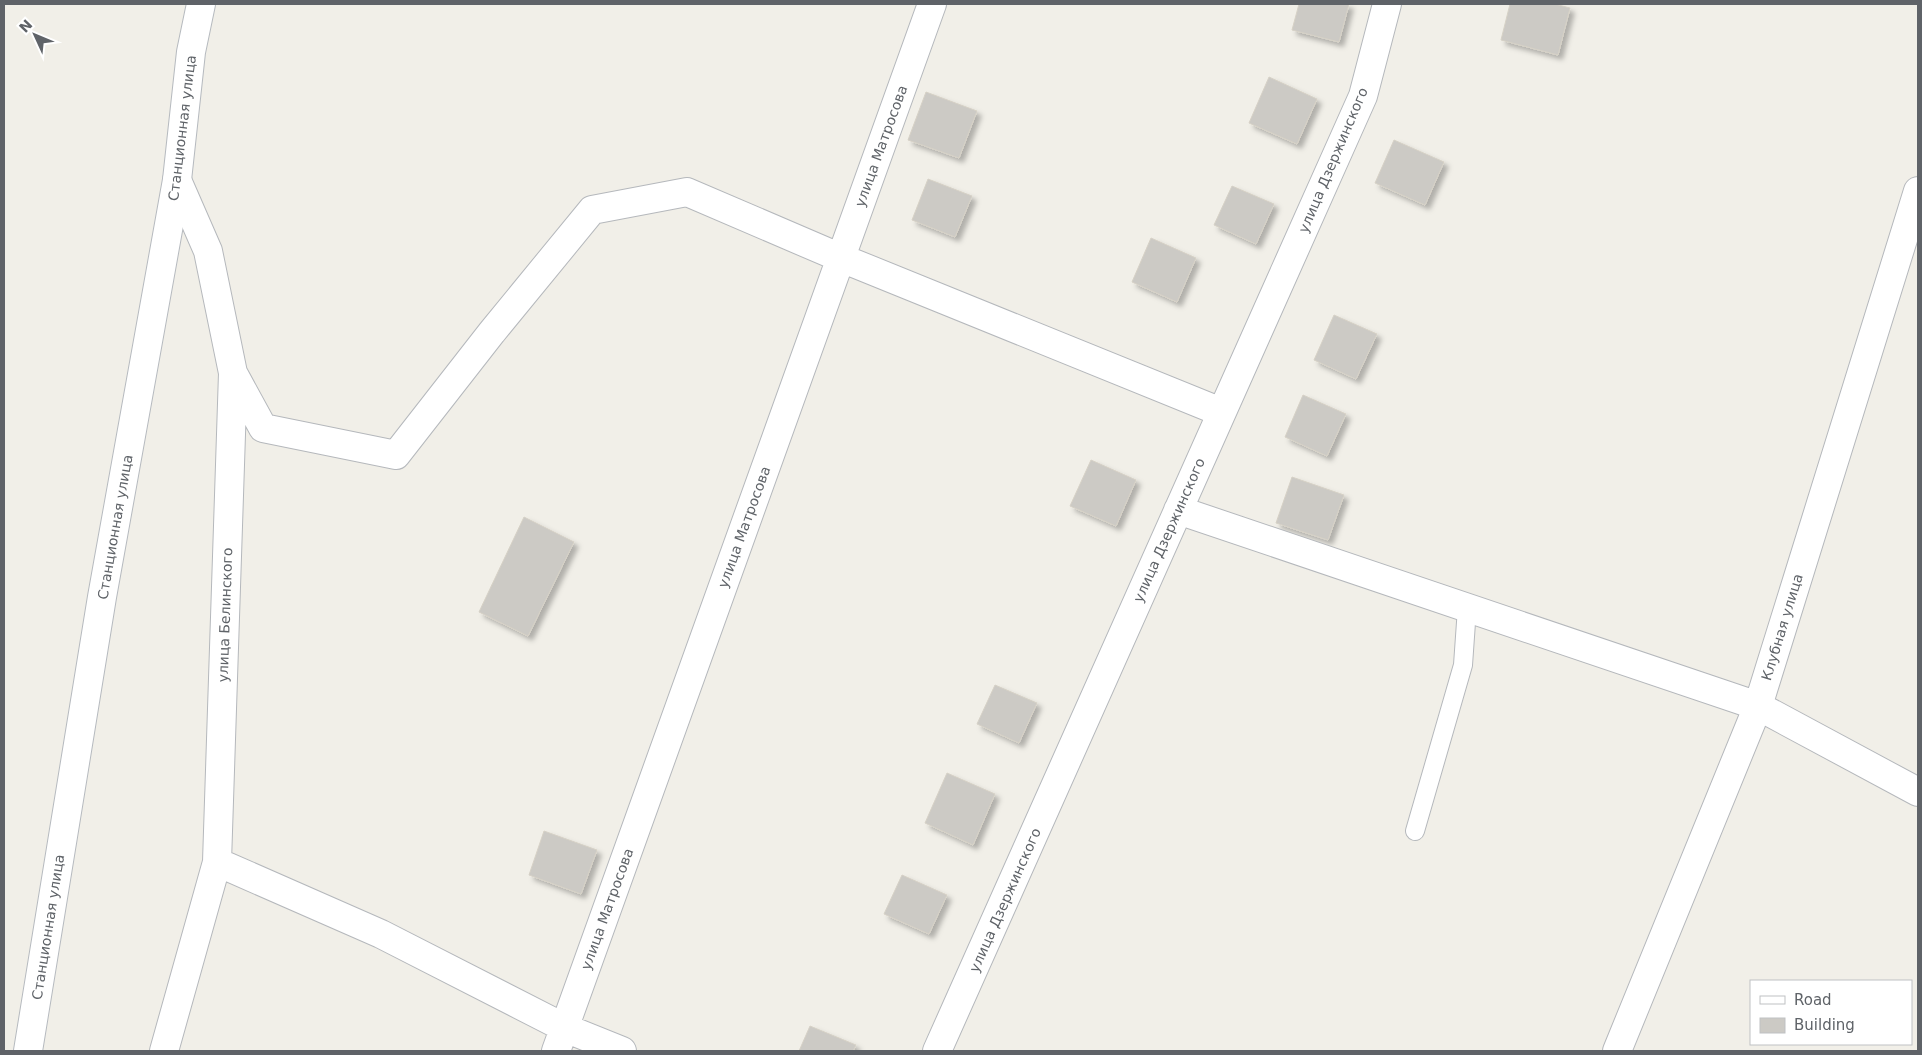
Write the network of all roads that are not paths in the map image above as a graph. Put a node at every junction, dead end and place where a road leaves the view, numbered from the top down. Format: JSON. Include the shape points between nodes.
{"nodes":[{"id":1,"x":201,"y":4,"type":"edge"},
{"id":2,"x":932,"y":4,"type":"edge"},
{"id":3,"x":1387,"y":4,"type":"edge"},
{"id":4,"x":177,"y":180,"type":"junction"},
{"id":5,"x":1918,"y":191,"type":"edge"},
{"id":6,"x":840,"y":258,"type":"junction"},
{"id":7,"x":233,"y":373,"type":"junction"},
{"id":8,"x":1222,"y":412,"type":"junction"},
{"id":9,"x":1178,"y":510,"type":"junction"},
{"id":10,"x":1468,"y":608,"type":"junction"},
{"id":11,"x":1758,"y":706,"type":"junction"},
{"id":12,"x":1918,"y":792,"type":"edge"},
{"id":13,"x":1415,"y":831,"type":"dead end"},
{"id":14,"x":218,"y":862,"type":"junction"},
{"id":15,"x":561,"y":1039,"type":"edge"},
{"id":16,"x":28,"y":1051,"type":"edge"},
{"id":17,"x":164,"y":1051,"type":"edge"},
{"id":18,"x":622,"y":1051,"type":"edge"},
{"id":19,"x":937,"y":1051,"type":"edge"},
{"id":20,"x":1617,"y":1051,"type":"edge"}],
"edges":[{"from":1,"to":4,"type":"street","name":"Станционная улица","via":[[191,52]]},
{"from":2,"to":6,"type":"street","name":"улица Матросова"},
{"from":3,"to":8,"type":"street","name":"улица Дзержинского","via":[[1363,96]]},
{"from":4,"to":7,"type":"street","name":"улица Белинского","via":[[208,251]]},
{"from":4,"to":16,"type":"street","name":"Станционная улица","via":[[102,597]]},
{"from":5,"to":11,"type":"street","name":"Клубная улица"},
{"from":6,"to":7,"type":"street","via":[[687,192],[592,210],[396,455],[263,428]]},
{"from":6,"to":8,"type":"street"},
{"from":6,"to":15,"type":"street","name":"улица Матросова"},
{"from":7,"to":14,"type":"street","name":"улица Белинского"},
{"from":8,"to":9,"type":"street","name":"улица Дзержинского"},
{"from":9,"to":10,"type":"street"},
{"from":9,"to":19,"type":"street","name":"улица Дзержинского"},
{"from":10,"to":11,"type":"street"},
{"from":10,"to":13,"type":"lane","via":[[1463,665]]},
{"from":11,"to":12,"type":"street"},
{"from":11,"to":20,"type":"street","name":"Клубная улица"},
{"from":14,"to":15,"type":"street","via":[[381,934]]},
{"from":14,"to":17,"type":"street","name":"улица Белинского"},
{"from":15,"to":18,"type":"street"}]}
